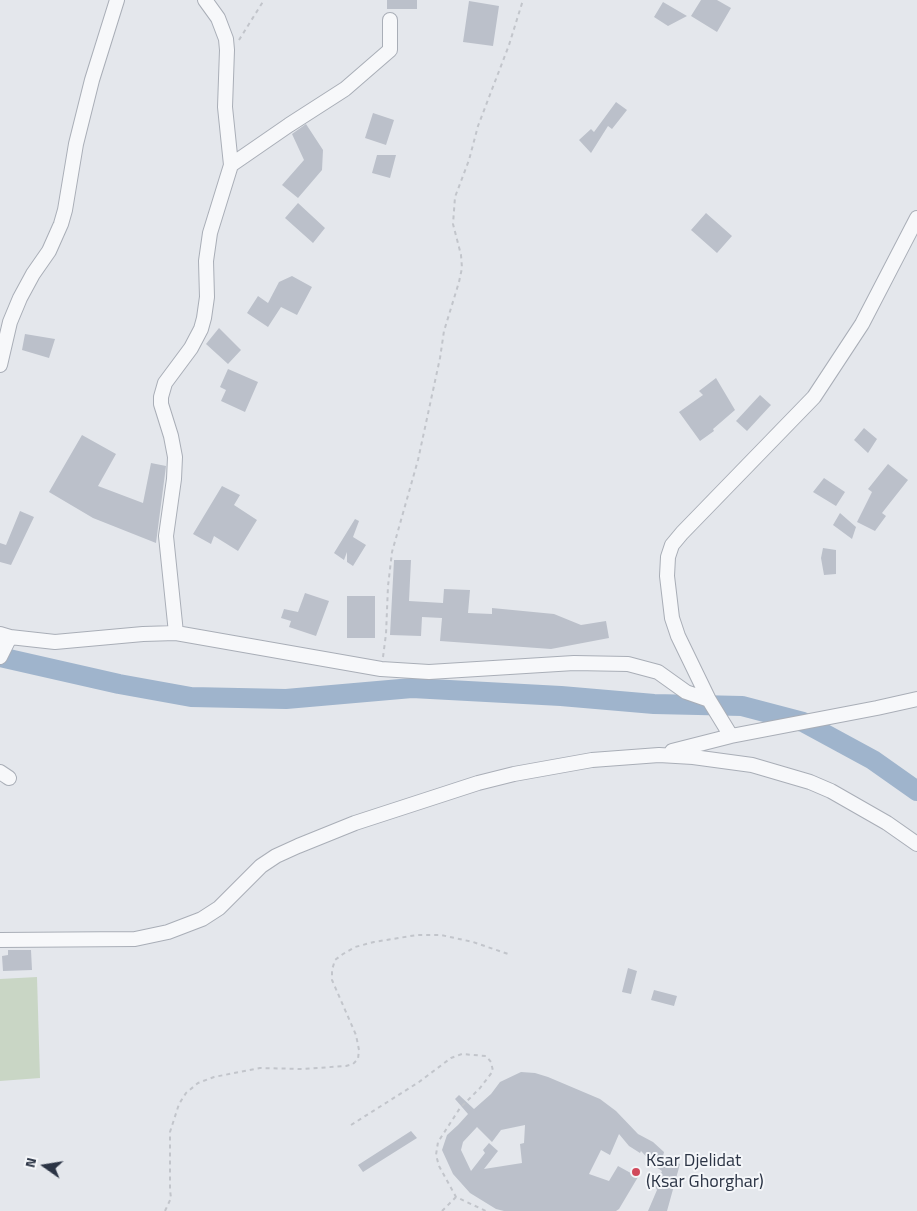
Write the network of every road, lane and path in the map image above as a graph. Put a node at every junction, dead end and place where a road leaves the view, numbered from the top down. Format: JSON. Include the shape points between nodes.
{"nodes":[{"id":1,"x":117,"y":0,"type":"edge"},
{"id":2,"x":205,"y":0,"type":"edge"},
{"id":3,"x":264,"y":0,"type":"edge"},
{"id":4,"x":523,"y":0,"type":"edge"},
{"id":5,"x":390,"y":20,"type":"dead end"},
{"id":6,"x":226,"y":61,"type":"junction"},
{"id":7,"x":231,"y":165,"type":"junction"},
{"id":8,"x":917,"y":218,"type":"edge"},
{"id":9,"x":0,"y":364,"type":"edge"},
{"id":10,"x":176,"y":633,"type":"junction"},
{"id":11,"x":5,"y":635,"type":"edge"},
{"id":12,"x":0,"y":658,"type":"edge"},
{"id":13,"x":382,"y":669,"type":"junction"},
{"id":14,"x":917,"y":699,"type":"edge"},
{"id":15,"x":709,"y":700,"type":"junction"},
{"id":16,"x":731,"y":736,"type":"junction"},
{"id":17,"x":659,"y":755,"type":"junction"},
{"id":18,"x":917,"y":844,"type":"edge"},
{"id":19,"x":0,"y":940,"type":"edge"},
{"id":20,"x":511,"y":955,"type":"dead end"},
{"id":21,"x":351,"y":1125,"type":"dead end"},
{"id":22,"x":456,"y":1197,"type":"junction"},
{"id":23,"x":165,"y":1211,"type":"edge"},
{"id":24,"x":442,"y":1211,"type":"edge"},
{"id":25,"x":486,"y":1211,"type":"edge"}],
"edges":[{"from":1,"to":9,"type":"street","via":[[78,135],[61,224],[49,251],[20,298],[10,322]]},
{"from":2,"to":6,"type":"street","via":[[223,28]]},
{"from":3,"to":6,"type":"path"},
{"from":4,"to":13,"type":"path","via":[[456,197],[453,224],[462,268],[444,331],[418,460],[392,552]]},
{"from":5,"to":7,"type":"street","via":[[390,50],[346,89]]},
{"from":6,"to":7,"type":"street","via":[[225,107]]},
{"from":7,"to":10,"type":"street","via":[[210,233],[201,329],[164,383],[161,397],[175,457],[166,536]]},
{"from":8,"to":15,"type":"street","via":[[862,324],[814,397],[672,545],[667,576],[672,618],[686,656]]},
{"from":10,"to":11,"type":"street","via":[[55,642]]},
{"from":10,"to":13,"type":"street"},
{"from":11,"to":12,"type":"street"},
{"from":13,"to":15,"type":"street","via":[[429,672],[574,663],[628,664],[658,672],[686,692]]},
{"from":14,"to":16,"type":"street"},
{"from":15,"to":16,"type":"street"},
{"from":16,"to":17,"type":"street"},
{"from":17,"to":18,"type":"street","via":[[752,765],[810,782],[887,822]]},
{"from":17,"to":19,"type":"street","via":[[592,760],[514,774],[355,823],[276,856],[254,872],[213,912],[168,932],[135,939]]},
{"from":20,"to":23,"type":"path","via":[[473,942],[417,935],[374,942],[343,954],[335,960],[332,980],[356,1035],[358,1059],[346,1066],[260,1068],[198,1083],[179,1104],[170,1132],[171,1198]]},
{"from":21,"to":22,"type":"path","via":[[419,1082],[450,1058],[462,1054],[486,1056],[493,1071],[460,1108],[438,1142],[436,1155],[439,1166]]},
{"from":22,"to":24,"type":"path"},
{"from":22,"to":25,"type":"path"}]}
